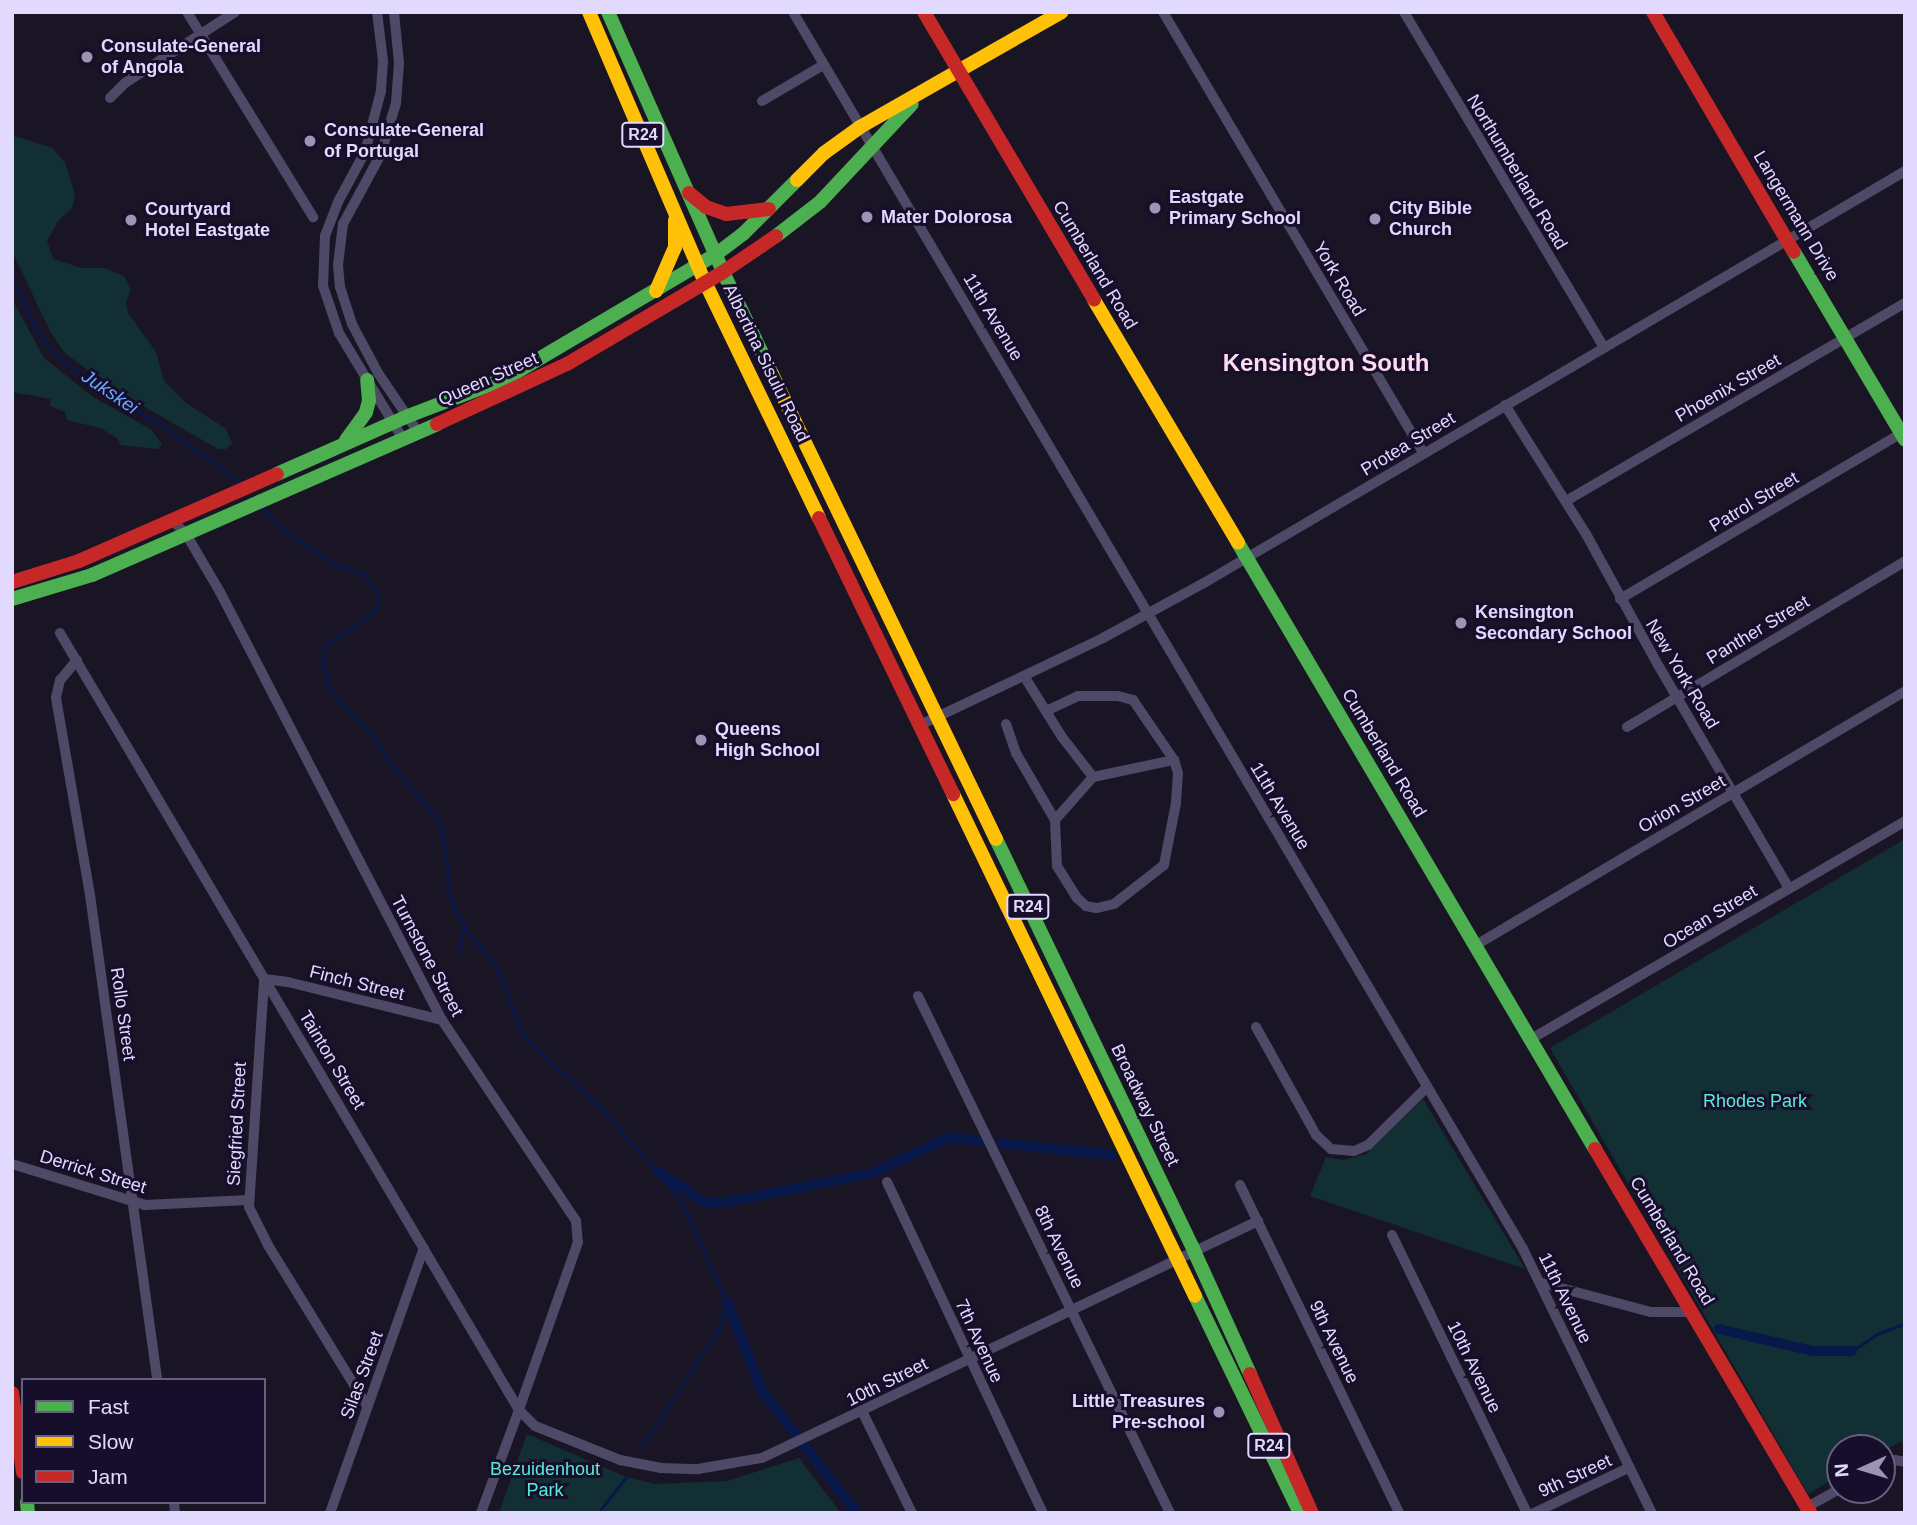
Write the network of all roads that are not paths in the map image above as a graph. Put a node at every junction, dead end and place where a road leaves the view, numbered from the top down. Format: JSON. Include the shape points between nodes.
{"nodes":[{"id":1,"x":187,"y":12,"type":"edge"},
{"id":2,"x":236,"y":12,"type":"edge"},
{"id":3,"x":377,"y":12,"type":"edge"},
{"id":4,"x":394,"y":12,"type":"edge"},
{"id":5,"x":589,"y":12,"type":"edge"},
{"id":6,"x":608,"y":12,"type":"edge"},
{"id":7,"x":793,"y":12,"type":"edge"},
{"id":8,"x":924,"y":12,"type":"edge"},
{"id":9,"x":1062,"y":12,"type":"edge"},
{"id":10,"x":1163,"y":12,"type":"edge"},
{"id":11,"x":1404,"y":12,"type":"edge"},
{"id":12,"x":1653,"y":12,"type":"edge"},
{"id":13,"x":201,"y":34,"type":"junction"},
{"id":14,"x":824,"y":65,"type":"junction"},
{"id":15,"x":959,"y":71,"type":"junction"},
{"id":16,"x":920,"y":95,"type":"junction"},
{"id":17,"x":110,"y":98,"type":"dead end"},
{"id":18,"x":762,"y":101,"type":"dead end"},
{"id":19,"x":860,"y":127,"type":"junction"},
{"id":20,"x":872,"y":144,"type":"junction"},
{"id":21,"x":1905,"y":171,"type":"edge"},
{"id":22,"x":684,"y":189,"type":"junction"},
{"id":23,"x":674,"y":205,"type":"junction"},
{"id":24,"x":769,"y":209,"type":"junction"},
{"id":25,"x":313,"y":217,"type":"dead end"},
{"id":26,"x":1787,"y":239,"type":"junction"},
{"id":27,"x":715,"y":255,"type":"junction"},
{"id":28,"x":699,"y":266,"type":"junction"},
{"id":29,"x":723,"y":271,"type":"junction"},
{"id":30,"x":705,"y":282,"type":"junction"},
{"id":31,"x":656,"y":290,"type":"junction"},
{"id":32,"x":1905,"y":303,"type":"edge"},
{"id":33,"x":1846,"y":338,"type":"junction"},
{"id":34,"x":1604,"y":347,"type":"junction"},
{"id":35,"x":367,"y":380,"type":"junction"},
{"id":36,"x":1506,"y":405,"type":"junction"},
{"id":37,"x":408,"y":416,"type":"junction"},
{"id":38,"x":393,"y":422,"type":"junction"},
{"id":39,"x":418,"y":432,"type":"junction"},
{"id":40,"x":1903,"y":435,"type":"edge"},
{"id":41,"x":403,"y":439,"type":"junction"},
{"id":42,"x":340,"y":446,"type":"junction"},
{"id":43,"x":1424,"y":454,"type":"junction"},
{"id":44,"x":1566,"y":501,"type":"junction"},
{"id":45,"x":173,"y":521,"type":"junction"},
{"id":46,"x":186,"y":534,"type":"junction"},
{"id":47,"x":1245,"y":558,"type":"junction"},
{"id":48,"x":1905,"y":561,"type":"edge"},
{"id":49,"x":12,"y":582,"type":"edge"},
{"id":50,"x":12,"y":599,"type":"edge"},
{"id":51,"x":1620,"y":599,"type":"junction"},
{"id":52,"x":1148,"y":614,"type":"junction"},
{"id":53,"x":60,"y":633,"type":"dead end"},
{"id":54,"x":77,"y":660,"type":"junction"},
{"id":55,"x":1024,"y":676,"type":"junction"},
{"id":56,"x":1905,"y":691,"type":"edge"},
{"id":57,"x":1676,"y":696,"type":"junction"},
{"id":58,"x":1046,"y":711,"type":"junction"},
{"id":59,"x":936,"y":718,"type":"junction"},
{"id":60,"x":1006,"y":724,"type":"dead end"},
{"id":61,"x":918,"y":726,"type":"junction"},
{"id":62,"x":1627,"y":727,"type":"dead end"},
{"id":63,"x":1174,"y":760,"type":"junction"},
{"id":64,"x":1093,"y":777,"type":"junction"},
{"id":65,"x":1734,"y":792,"type":"junction"},
{"id":66,"x":1055,"y":820,"type":"junction"},
{"id":67,"x":1905,"y":821,"type":"edge"},
{"id":68,"x":1789,"y":888,"type":"junction"},
{"id":69,"x":1476,"y":944,"type":"junction"},
{"id":70,"x":264,"y":979,"type":"junction"},
{"id":71,"x":918,"y":996,"type":"dead end"},
{"id":72,"x":442,"y":1020,"type":"junction"},
{"id":73,"x":1256,"y":1027,"type":"dead end"},
{"id":74,"x":1531,"y":1040,"type":"junction"},
{"id":75,"x":1427,"y":1087,"type":"junction"},
{"id":76,"x":12,"y":1164,"type":"edge"},
{"id":77,"x":887,"y":1182,"type":"dead end"},
{"id":78,"x":1240,"y":1185,"type":"dead end"},
{"id":79,"x":248,"y":1200,"type":"junction"},
{"id":80,"x":134,"y":1203,"type":"junction"},
{"id":81,"x":1258,"y":1221,"type":"junction"},
{"id":82,"x":1392,"y":1235,"type":"dead end"},
{"id":83,"x":424,"y":1248,"type":"junction"},
{"id":84,"x":1194,"y":1251,"type":"junction"},
{"id":85,"x":1179,"y":1258,"type":"junction"},
{"id":86,"x":1542,"y":1283,"type":"junction"},
{"id":87,"x":1072,"y":1311,"type":"junction"},
{"id":88,"x":1692,"y":1312,"type":"junction"},
{"id":89,"x":970,"y":1360,"type":"junction"},
{"id":90,"x":158,"y":1378,"type":"edge"},
{"id":91,"x":12,"y":1393,"type":"edge"},
{"id":92,"x":366,"y":1406,"type":"junction"},
{"id":93,"x":519,"y":1410,"type":"junction"},
{"id":94,"x":862,"y":1411,"type":"junction"},
{"id":95,"x":21,"y":1458,"type":"edge"},
{"id":96,"x":1630,"y":1467,"type":"junction"},
{"id":97,"x":1826,"y":1498,"type":"edge"},
{"id":98,"x":1809,"y":1510,"type":"edge"},
{"id":99,"x":330,"y":1513,"type":"edge"},
{"id":100,"x":481,"y":1513,"type":"edge"},
{"id":101,"x":912,"y":1513,"type":"edge"},
{"id":102,"x":1042,"y":1513,"type":"edge"},
{"id":103,"x":1170,"y":1513,"type":"edge"},
{"id":104,"x":1300,"y":1513,"type":"edge"},
{"id":105,"x":1312,"y":1513,"type":"edge"},
{"id":106,"x":1399,"y":1513,"type":"edge"},
{"id":107,"x":1527,"y":1513,"type":"edge"},
{"id":108,"x":1534,"y":1513,"type":"edge"},
{"id":109,"x":1652,"y":1513,"type":"edge"}],
"edges":[{"from":1,"to":13,"type":"street"},
{"from":2,"to":13,"type":"street"},
{"from":3,"to":35,"type":"street","via":[[383,61],[376,116],[365,152],[330,220],[322,255],[327,303]]},
{"from":4,"to":37,"type":"street","via":[[399,63],[396,103],[381,154],[342,224],[338,265],[352,324]]},
{"from":5,"to":23,"type":"main road","name":"Albertina Sisulu Road","number":"R24"},
{"from":6,"to":22,"type":"main road","name":"Albertina Sisulu Road","number":"R24"},
{"from":7,"to":14,"type":"street","name":"11th Avenue"},
{"from":8,"to":15,"type":"main road","name":"Cumberland Road"},
{"from":9,"to":15,"type":"main road","name":"Queen Street"},
{"from":10,"to":43,"type":"street","name":"York Road"},
{"from":11,"to":34,"type":"street","name":"Northumberland Road"},
{"from":12,"to":26,"type":"main road","name":"Langermann Drive"},
{"from":13,"to":17,"type":"street","via":[[125,83]]},
{"from":13,"to":25,"type":"street"},
{"from":14,"to":18,"type":"street"},
{"from":14,"to":19,"type":"street","name":"11th Avenue"},
{"from":15,"to":16,"type":"main road","name":"Queen Street"},
{"from":15,"to":47,"type":"main road","name":"Cumberland Road"},
{"from":16,"to":19,"type":"main road","name":"Queen Street"},
{"from":16,"to":20,"type":"main road","name":"Queen Street"},
{"from":19,"to":20,"type":"street","name":"11th Avenue"},
{"from":19,"to":24,"type":"main road","name":"Queen Street","via":[[824,153]]},
{"from":20,"to":29,"type":"main road","name":"Queen Street","via":[[808,213]]},
{"from":20,"to":52,"type":"street","name":"11th Avenue"},
{"from":21,"to":26,"type":"street","name":"Protea Street"},
{"from":22,"to":24,"type":"main road","via":[[719,213],[738,215]]},
{"from":22,"to":27,"type":"main road","name":"Albertina Sisulu Road","number":"R24"},
{"from":23,"to":28,"type":"main road","name":"Albertina Sisulu Road","number":"R24"},
{"from":23,"to":31,"type":"main road","via":[[676,247]]},
{"from":24,"to":27,"type":"main road","name":"Queen Street"},
{"from":26,"to":33,"type":"main road","name":"Langermann Drive"},
{"from":26,"to":34,"type":"street","name":"Protea Street"},
{"from":27,"to":28,"type":"main road","name":"Queen Street"},
{"from":27,"to":29,"type":"main road","name":"Albertina Sisulu Road","number":"R24"},
{"from":28,"to":30,"type":"main road","name":"Albertina Sisulu Road","number":"R24"},
{"from":28,"to":31,"type":"main road","name":"Queen Street"},
{"from":29,"to":30,"type":"main road","name":"Queen Street"},
{"from":29,"to":59,"type":"main road","name":"Albertina Sisulu Road","number":"R24"},
{"from":30,"to":39,"type":"main road","name":"Queen Street","via":[[547,374]]},
{"from":30,"to":61,"type":"main road","name":"Albertina Sisulu Road","number":"R24"},
{"from":31,"to":37,"type":"main road","name":"Queen Street","via":[[505,379]]},
{"from":32,"to":33,"type":"street","name":"Phoenix Street"},
{"from":33,"to":40,"type":"main road","name":"Langermann Drive"},
{"from":33,"to":44,"type":"street","name":"Phoenix Street"},
{"from":34,"to":36,"type":"street","name":"Protea Street"},
{"from":35,"to":38,"type":"street"},
{"from":35,"to":42,"type":"main road","via":[[366,412]]},
{"from":36,"to":43,"type":"street","name":"Protea Street"},
{"from":36,"to":44,"type":"street","name":"New York Road"},
{"from":37,"to":38,"type":"main road","name":"Queen Street"},
{"from":37,"to":39,"type":"street"},
{"from":38,"to":41,"type":"street"},
{"from":38,"to":42,"type":"main road","name":"Queen Street"},
{"from":39,"to":41,"type":"main road","name":"Queen Street"},
{"from":40,"to":51,"type":"street","name":"Patrol Street"},
{"from":41,"to":46,"type":"main road","name":"Queen Street"},
{"from":42,"to":45,"type":"main road","name":"Queen Street"},
{"from":43,"to":47,"type":"street","name":"Protea Street"},
{"from":44,"to":51,"type":"street","name":"New York Road"},
{"from":45,"to":46,"type":"street","name":"Turnstone Street"},
{"from":45,"to":49,"type":"main road","name":"Queen Street","via":[[79,561]]},
{"from":46,"to":50,"type":"main road","name":"Queen Street","via":[[92,575]]},
{"from":46,"to":72,"type":"street","name":"Turnstone Street"},
{"from":47,"to":52,"type":"street","name":"Protea Street"},
{"from":47,"to":69,"type":"main road","name":"Cumberland Road"},
{"from":48,"to":57,"type":"street","name":"Panther Street"},
{"from":51,"to":57,"type":"street","name":"New York Road"},
{"from":52,"to":55,"type":"street","name":"Protea Street"},
{"from":52,"to":75,"type":"street","name":"11th Avenue"},
{"from":53,"to":54,"type":"street","name":"Tainton Street"},
{"from":54,"to":70,"type":"street","name":"Tainton Street"},
{"from":54,"to":80,"type":"street","name":"Rollo Street","via":[[60,680],[56,698],[90,895]]},
{"from":55,"to":58,"type":"street"},
{"from":55,"to":59,"type":"street","name":"Protea Street"},
{"from":56,"to":65,"type":"street","name":"Orion Street"},
{"from":57,"to":62,"type":"street","name":"Panther Street"},
{"from":57,"to":65,"type":"street","name":"New York Road"},
{"from":58,"to":63,"type":"street","via":[[1078,696],[1128,698]]},
{"from":58,"to":64,"type":"street"},
{"from":59,"to":61,"type":"street","name":"Protea Street"},
{"from":59,"to":84,"type":"main road","name":"Broadway Street","number":"R24"},
{"from":60,"to":66,"type":"street","via":[[1016,753]]},
{"from":61,"to":85,"type":"main road","name":"Broadway Street","number":"R24"},
{"from":63,"to":64,"type":"street"},
{"from":63,"to":66,"type":"street","via":[[1176,803],[1164,864],[1114,904],[1091,908],[1077,898],[1057,866]]},
{"from":64,"to":66,"type":"street"},
{"from":65,"to":68,"type":"street","name":"New York Road"},
{"from":65,"to":69,"type":"street","name":"Orion Street"},
{"from":67,"to":68,"type":"street","name":"Ocean Street"},
{"from":68,"to":74,"type":"street","name":"Ocean Street"},
{"from":69,"to":74,"type":"main road","name":"Cumberland Road"},
{"from":70,"to":72,"type":"street","name":"Finch Street"},
{"from":70,"to":79,"type":"street","name":"Siegfried Street"},
{"from":70,"to":83,"type":"street","name":"Tainton Street"},
{"from":71,"to":87,"type":"street","name":"8th Avenue"},
{"from":72,"to":93,"type":"street","name":"Turnstone Street","via":[[578,1227],[574,1254]]},
{"from":73,"to":75,"type":"street","via":[[1316,1135],[1331,1149],[1354,1151],[1368,1145]]},
{"from":74,"to":88,"type":"main road","name":"Cumberland Road"},
{"from":75,"to":86,"type":"street","name":"11th Avenue"},
{"from":76,"to":80,"type":"street","name":"Derrick Street"},
{"from":77,"to":89,"type":"street","name":"7th Avenue"},
{"from":78,"to":81,"type":"street","name":"9th Avenue"},
{"from":79,"to":80,"type":"street","name":"Derrick Street"},
{"from":79,"to":92,"type":"street","name":"Siegfried Street","via":[[260,1232]]},
{"from":80,"to":90,"type":"street","name":"Rollo Street"},
{"from":81,"to":84,"type":"street","name":"10th Street"},
{"from":81,"to":106,"type":"street","name":"9th Avenue"},
{"from":82,"to":107,"type":"street","name":"10th Avenue"},
{"from":83,"to":92,"type":"street","name":"Silas Street"},
{"from":83,"to":93,"type":"street","name":"Tainton Street"},
{"from":84,"to":85,"type":"street","name":"10th Street"},
{"from":84,"to":105,"type":"main road","name":"Broadway Street","number":"R24"},
{"from":85,"to":87,"type":"street","name":"10th Street"},
{"from":85,"to":104,"type":"main road","name":"Broadway Street","number":"R24"},
{"from":86,"to":88,"type":"street","via":[[1651,1312]]},
{"from":86,"to":96,"type":"street","name":"11th Avenue"},
{"from":87,"to":89,"type":"street","name":"10th Street"},
{"from":87,"to":103,"type":"street","name":"8th Avenue"},
{"from":88,"to":98,"type":"main road","name":"Cumberland Road"},
{"from":89,"to":94,"type":"street","name":"10th Street"},
{"from":89,"to":102,"type":"street","name":"7th Avenue"},
{"from":91,"to":95,"type":"main road"},
{"from":92,"to":99,"type":"street","name":"Silas Street"},
{"from":93,"to":94,"type":"street","name":"10th Street","via":[[535,1426],[620,1460],[698,1469],[762,1458]]},
{"from":93,"to":100,"type":"street"},
{"from":94,"to":101,"type":"street"},
{"from":96,"to":108,"type":"street","name":"9th Street"},
{"from":96,"to":109,"type":"street","name":"11th Avenue"},
{"from":97,"to":98,"type":"street"}]}
